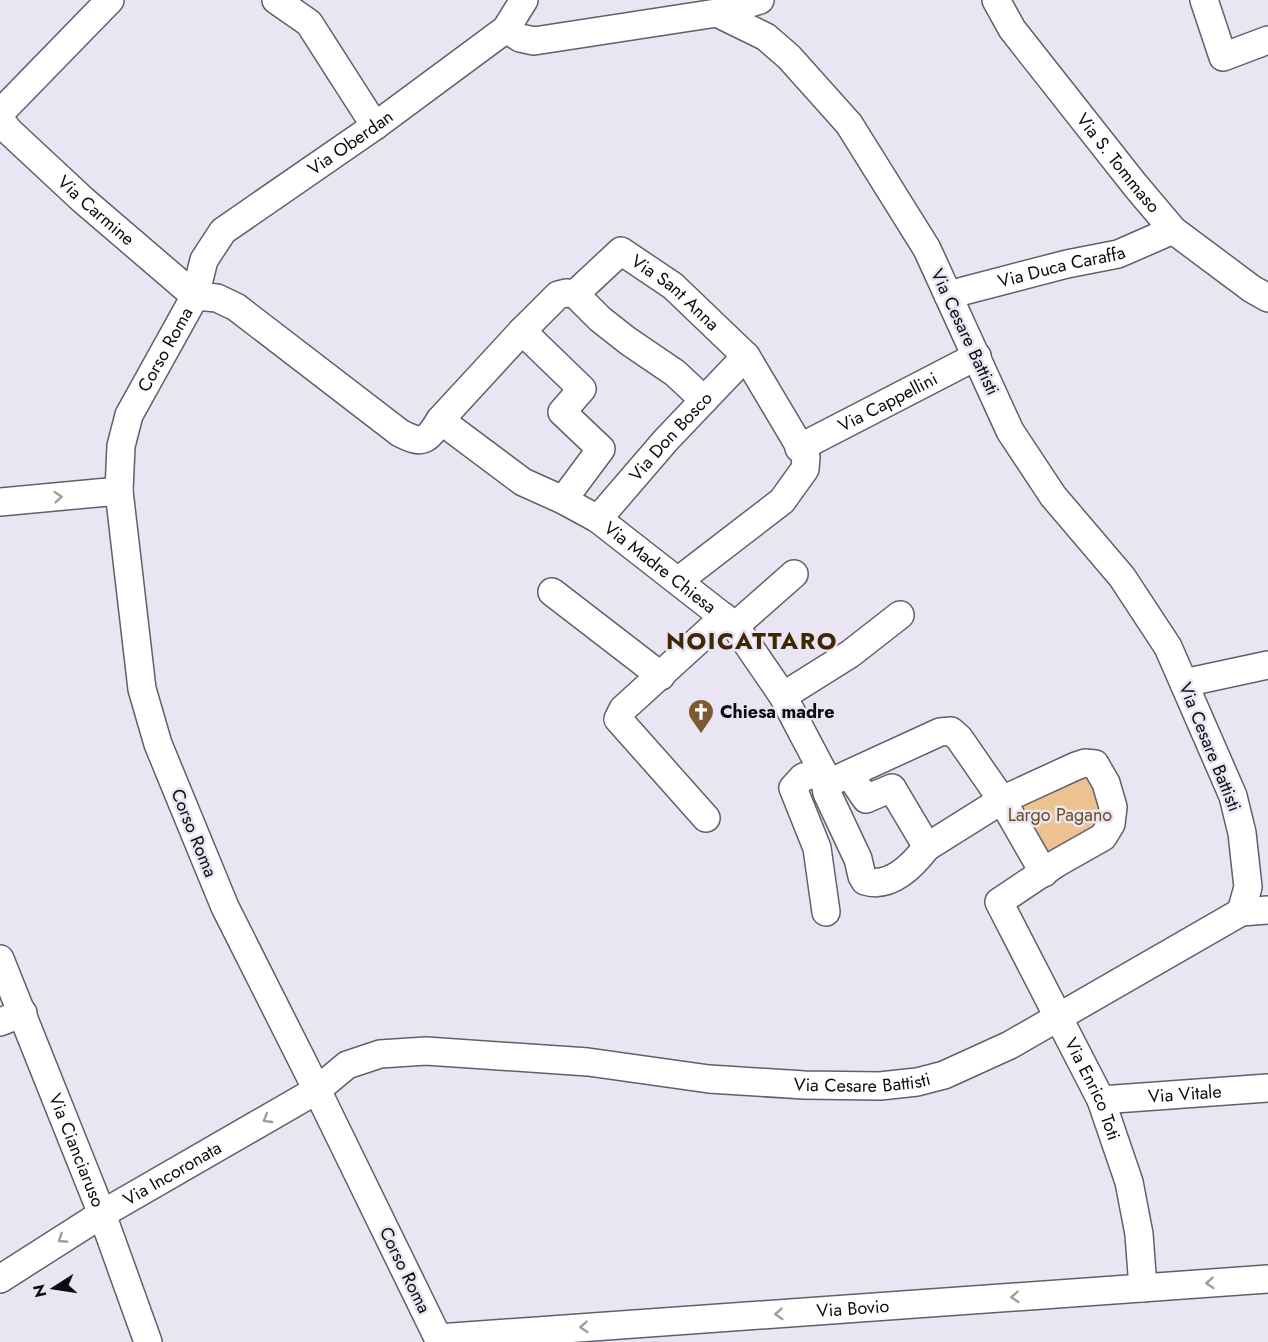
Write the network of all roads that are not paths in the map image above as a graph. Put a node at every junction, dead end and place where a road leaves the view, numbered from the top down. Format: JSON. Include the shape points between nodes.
{"nodes":[{"id":1,"x":110,"y":0,"type":"edge"},
{"id":2,"x":276,"y":0,"type":"edge"},
{"id":3,"x":760,"y":0,"type":"edge"},
{"id":4,"x":996,"y":0,"type":"edge"},
{"id":5,"x":1204,"y":0,"type":"edge"},
{"id":6,"x":510,"y":12,"type":"edge"},
{"id":7,"x":717,"y":13,"type":"junction"},
{"id":8,"x":1268,"y":40,"type":"edge"},
{"id":9,"x":375,"y":126,"type":"junction"},
{"id":10,"x":3,"y":127,"type":"edge"},
{"id":11,"x":1173,"y":230,"type":"junction"},
{"id":12,"x":575,"y":294,"type":"junction"},
{"id":13,"x":948,"y":295,"type":"junction"},
{"id":14,"x":195,"y":296,"type":"junction"},
{"id":15,"x":1268,"y":298,"type":"edge"},
{"id":16,"x":522,"y":331,"type":"junction"},
{"id":17,"x":746,"y":356,"type":"junction"},
{"id":18,"x":977,"y":356,"type":"junction"},
{"id":19,"x":704,"y":400,"type":"junction"},
{"id":20,"x":440,"y":420,"type":"junction"},
{"id":21,"x":803,"y":453,"type":"junction"},
{"id":22,"x":119,"y":491,"type":"junction"},
{"id":23,"x":563,"y":500,"type":"junction"},
{"id":24,"x":0,"y":502,"type":"edge"},
{"id":25,"x":598,"y":519,"type":"junction"},
{"id":26,"x":794,"y":574,"type":"dead end"},
{"id":27,"x":678,"y":581,"type":"junction"},
{"id":28,"x":552,"y":592,"type":"dead end"},
{"id":29,"x":900,"y":615,"type":"dead end"},
{"id":30,"x":729,"y":622,"type":"junction"},
{"id":31,"x":1268,"y":665,"type":"edge"},
{"id":32,"x":661,"y":676,"type":"junction"},
{"id":33,"x":1184,"y":683,"type":"junction"},
{"id":34,"x":783,"y":696,"type":"junction"},
{"id":35,"x":832,"y":776,"type":"junction"},
{"id":36,"x":1002,"y":800,"type":"junction"},
{"id":37,"x":706,"y":818,"type":"dead end"},
{"id":38,"x":927,"y":847,"type":"junction"},
{"id":39,"x":1044,"y":873,"type":"junction"},
{"id":40,"x":1268,"y":910,"type":"edge"},
{"id":41,"x":826,"y":912,"type":"dead end"},
{"id":42,"x":1241,"y":912,"type":"junction"},
{"id":43,"x":0,"y":959,"type":"edge"},
{"id":44,"x":1058,"y":1016,"type":"junction"},
{"id":45,"x":11,"y":1017,"type":"edge"},
{"id":46,"x":1268,"y":1088,"type":"edge"},
{"id":47,"x":317,"y":1090,"type":"junction"},
{"id":48,"x":1101,"y":1100,"type":"junction"},
{"id":49,"x":102,"y":1214,"type":"junction"},
{"id":50,"x":0,"y":1279,"type":"edge"},
{"id":51,"x":1268,"y":1279,"type":"edge"},
{"id":52,"x":1143,"y":1288,"type":"junction"},
{"id":53,"x":439,"y":1340,"type":"edge"},
{"id":54,"x":148,"y":1342,"type":"edge"}],
"edges":[{"from":1,"to":10,"type":"street"},
{"from":2,"to":9,"type":"street","via":[[309,23]]},
{"from":3,"to":7,"type":"street"},
{"from":4,"to":11,"type":"street","name":"Via S. Tommaso","via":[[1012,29]]},
{"from":5,"to":8,"type":"street","via":[[1223,57]]},
{"from":6,"to":7,"type":"street","via":[[520,38],[534,40]]},
{"from":6,"to":9,"type":"street","name":"Via Oberdan"},
{"from":7,"to":13,"type":"street","name":"Via Cesare Battisti","via":[[766,37],[849,124],[927,249]]},
{"from":9,"to":14,"type":"street","name":"Via Oberdan","via":[[223,231],[204,260]]},
{"from":10,"to":14,"type":"street","name":"Via Carmine"},
{"from":11,"to":13,"type":"street","name":"Via Duca Caraffa","via":[[1118,254]]},
{"from":11,"to":15,"type":"street","name":"Via S. Tommaso"},
{"from":12,"to":16,"type":"street","name":"Via Sant Anna","via":[[558,295]]},
{"from":12,"to":17,"type":"street","name":"Via Sant Anna","via":[[621,251],[673,286]]},
{"from":12,"to":19,"type":"street","via":[[600,319],[675,373]]},
{"from":13,"to":18,"type":"street","name":"Via Cesare Battisti"},
{"from":14,"to":20,"type":"street","name":"Via Sant Anna","via":[[217,298],[236,307],[400,433],[414,440],[425,439]]},
{"from":14,"to":22,"type":"street","name":"Corso Roma","via":[[129,415],[121,446]]},
{"from":16,"to":20,"type":"street","name":"Via Sant Anna"},
{"from":16,"to":23,"type":"street","via":[[582,389],[562,412],[601,449]]},
{"from":17,"to":19,"type":"street","name":"Via Don Bosco"},
{"from":17,"to":21,"type":"street","name":"Via Sant Anna"},
{"from":18,"to":21,"type":"street","name":"Via Cappellini"},
{"from":18,"to":33,"type":"street","name":"Via Cesare Battisti","via":[[1010,431],[1053,496],[1122,577],[1168,647]]},
{"from":19,"to":25,"type":"street","name":"Via Don Bosco"},
{"from":20,"to":23,"type":"street","name":"Via Madre Chiesa","via":[[523,482]]},
{"from":21,"to":27,"type":"street","via":[[805,469],[782,501]]},
{"from":24,"to":22,"type":"street","one_way":true},
{"from":22,"to":47,"type":"street","name":"Corso Roma","via":[[142,689],[158,744],[225,907]]},
{"from":23,"to":25,"type":"street","name":"Via Madre Chiesa"},
{"from":25,"to":27,"type":"street","name":"Via Madre Chiesa"},
{"from":26,"to":30,"type":"street"},
{"from":27,"to":30,"type":"street","name":"Via Madre Chiesa"},
{"from":28,"to":32,"type":"street"},
{"from":29,"to":34,"type":"street","via":[[850,654]]},
{"from":30,"to":32,"type":"street"},
{"from":30,"to":34,"type":"street","name":"Via Madre Chiesa"},
{"from":31,"to":33,"type":"street"},
{"from":32,"to":37,"type":"street","via":[[623,709],[618,719]]},
{"from":33,"to":42,"type":"street","name":"Via Cesare Battisti","via":[[1238,815],[1248,888]]},
{"from":34,"to":35,"type":"street","name":"Via Madre Chiesa"},
{"from":35,"to":36,"type":"street","via":[[946,730],[959,738]]},
{"from":35,"to":38,"type":"street","via":[[866,799],[892,788]]},
{"from":35,"to":38,"type":"street","via":[[827,793],[865,881],[881,882],[897,876]]},
{"from":35,"to":41,"type":"street","via":[[803,777],[793,788],[817,848]]},
{"from":36,"to":38,"type":"street"},
{"from":36,"to":39,"type":"street"},
{"from":36,"to":39,"type":"street","via":[[1085,763],[1095,764],[1106,783],[1113,807],[1111,824],[1103,837]]},
{"from":39,"to":44,"type":"street","name":"Via Enrico Toti","via":[[999,902]]},
{"from":40,"to":42,"type":"street"},
{"from":42,"to":44,"type":"street","name":"Via Cesare Battisti"},
{"from":43,"to":45,"type":"street","name":"Via Cianciaruso"},
{"from":44,"to":47,"type":"street","name":"Via Cesare Battisti","via":[[1010,1045],[944,1075],[880,1086],[709,1079],[588,1062],[426,1051],[380,1054],[347,1065]]},
{"from":44,"to":48,"type":"street","name":"Via Enrico Toti"},
{"from":45,"to":49,"type":"street","name":"Via Cianciaruso"},
{"from":46,"to":48,"type":"street","name":"Via Vitale"},
{"from":47,"to":49,"type":"street","name":"Via Incoronata","one_way":true},
{"from":47,"to":53,"type":"street","name":"Corso Roma"},
{"from":48,"to":52,"type":"street","name":"Via Enrico Toti","via":[[1129,1182],[1139,1234]]},
{"from":49,"to":50,"type":"street","name":"Via Incoronata","one_way":true},
{"from":49,"to":54,"type":"street","name":"Via Cianciaruso"},
{"from":51,"to":52,"type":"street","name":"Via Bovio","one_way":true},
{"from":52,"to":53,"type":"street","name":"Via Bovio","one_way":true}]}
